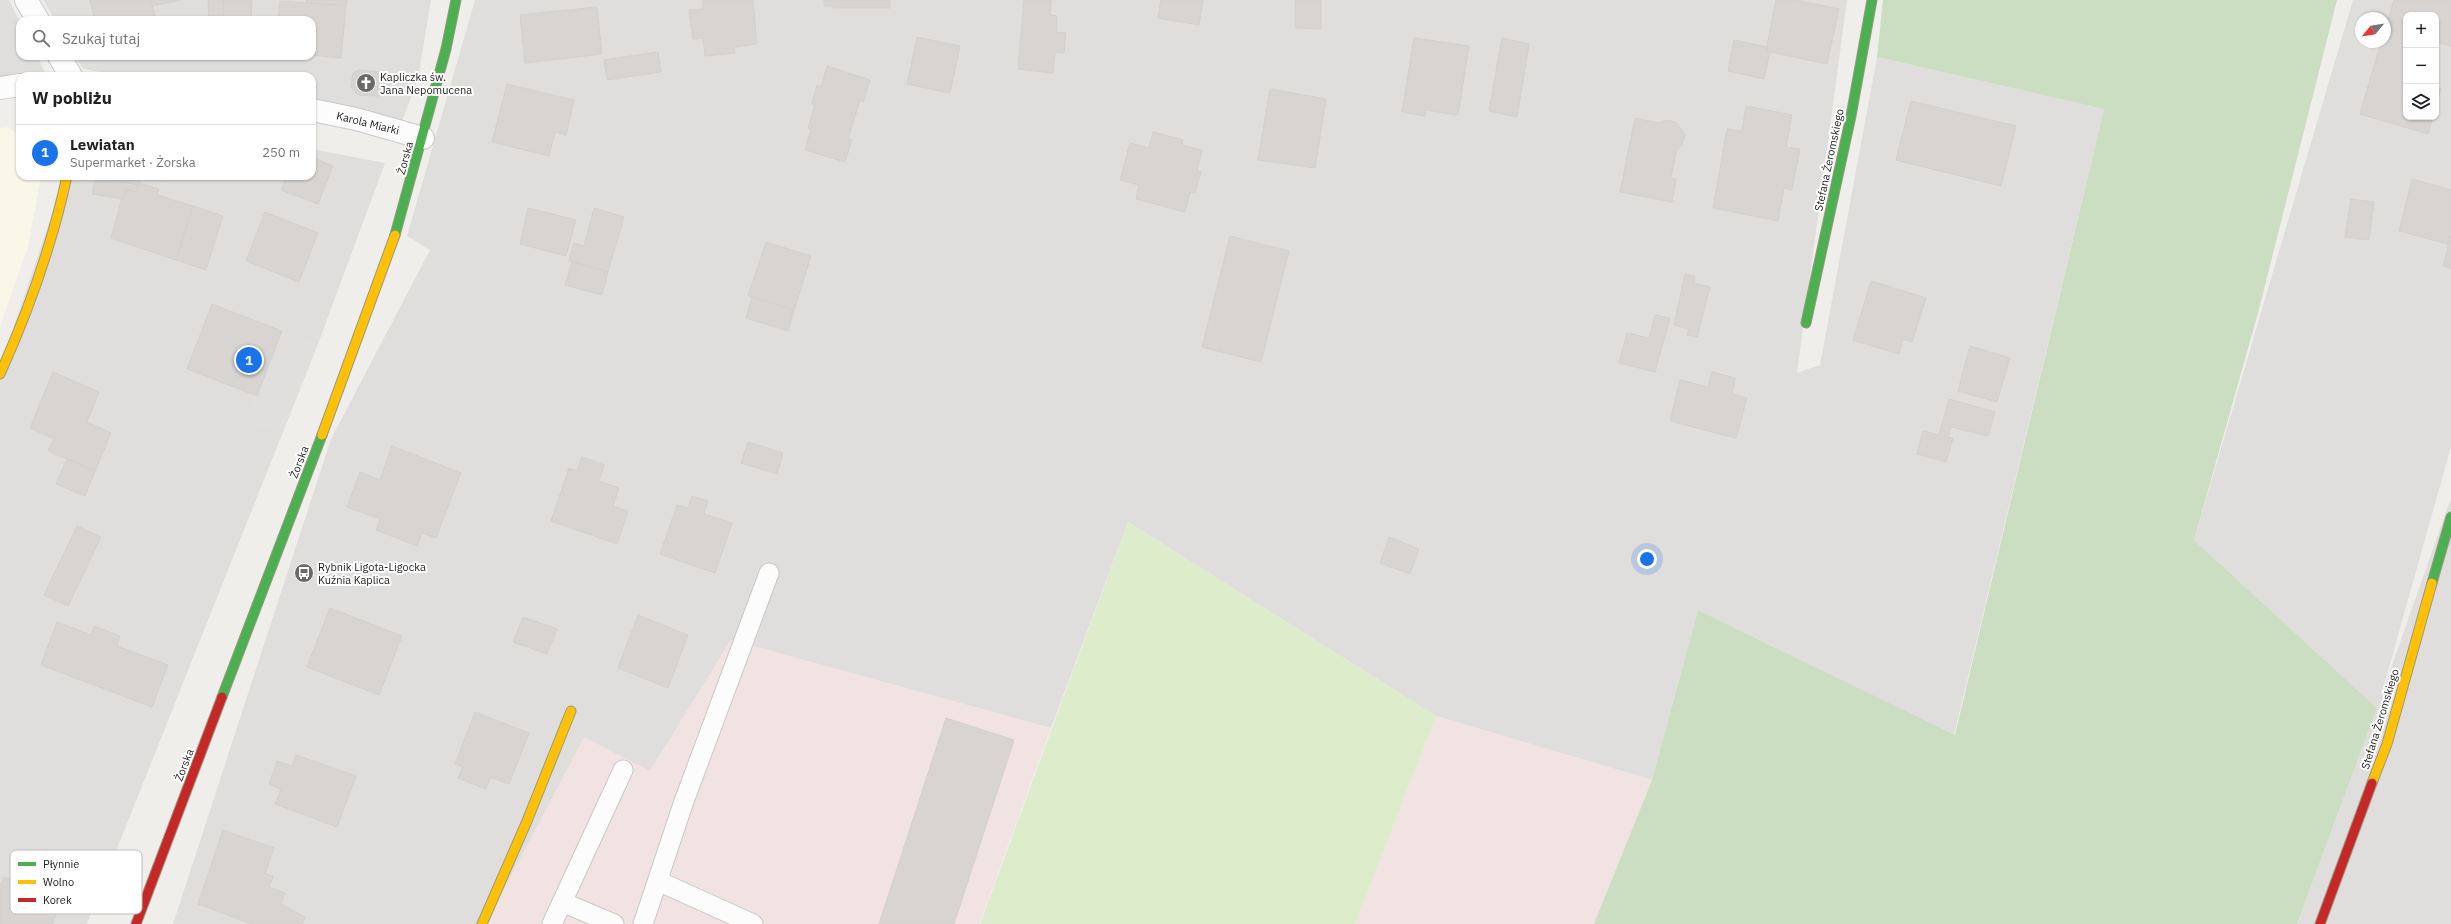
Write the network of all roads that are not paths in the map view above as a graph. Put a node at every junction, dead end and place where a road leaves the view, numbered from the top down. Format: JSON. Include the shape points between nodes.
{"nodes":[{"id":1,"x":26,"y":0,"type":"edge"},
{"id":2,"x":456,"y":0,"type":"edge"},
{"id":3,"x":1872,"y":0,"type":"edge"},
{"id":4,"x":36,"y":16,"type":"edge"},
{"id":5,"x":61,"y":60,"type":"edge"},
{"id":6,"x":68,"y":72,"type":"edge"},
{"id":7,"x":16,"y":86,"type":"edge"},
{"id":8,"x":0,"y":88,"type":"edge"},
{"id":9,"x":316,"y":111,"type":"edge"},
{"id":10,"x":423,"y":138,"type":"junction"},
{"id":11,"x":66,"y":180,"type":"edge"},
{"id":12,"x":1806,"y":324,"type":"dead end"},
{"id":13,"x":0,"y":374,"type":"edge"},
{"id":14,"x":2451,"y":517,"type":"edge"},
{"id":15,"x":769,"y":573,"type":"dead end"},
{"id":16,"x":571,"y":711,"type":"dead end"},
{"id":17,"x":623,"y":770,"type":"dead end"},
{"id":18,"x":658,"y":881,"type":"junction"},
{"id":19,"x":562,"y":902,"type":"junction"},
{"id":20,"x":142,"y":908,"type":"edge"},
{"id":21,"x":140,"y":914,"type":"edge"},
{"id":22,"x":136,"y":924,"type":"edge"},
{"id":23,"x":482,"y":924,"type":"edge"},
{"id":24,"x":552,"y":924,"type":"edge"},
{"id":25,"x":614,"y":924,"type":"edge"},
{"id":26,"x":643,"y":924,"type":"edge"},
{"id":27,"x":753,"y":924,"type":"edge"},
{"id":28,"x":2320,"y":924,"type":"edge"}],
"edges":[{"from":1,"to":4,"type":"street"},
{"from":2,"to":10,"type":"street","name":"Żorska"},
{"from":3,"to":12,"type":"street","name":"Stefana Żeromskiego","via":[[1851,116]]},
{"from":5,"to":6,"type":"street"},
{"from":7,"to":8,"type":"street"},
{"from":9,"to":10,"type":"street","name":"Karola Miarki"},
{"from":10,"to":20,"type":"street","name":"Żorska","via":[[402,214],[360,334]]},
{"from":11,"to":13,"type":"street","via":[[44,271]]},
{"from":14,"to":28,"type":"street","name":"Stefana Żeromskiego","via":[[2387,744]]},
{"from":15,"to":18,"type":"lane","via":[[683,804]]},
{"from":16,"to":23,"type":"street"},
{"from":17,"to":19,"type":"lane"},
{"from":18,"to":26,"type":"lane"},
{"from":18,"to":27,"type":"lane"},
{"from":19,"to":24,"type":"lane"},
{"from":19,"to":25,"type":"lane"},
{"from":21,"to":22,"type":"street","name":"Żorska"}]}
